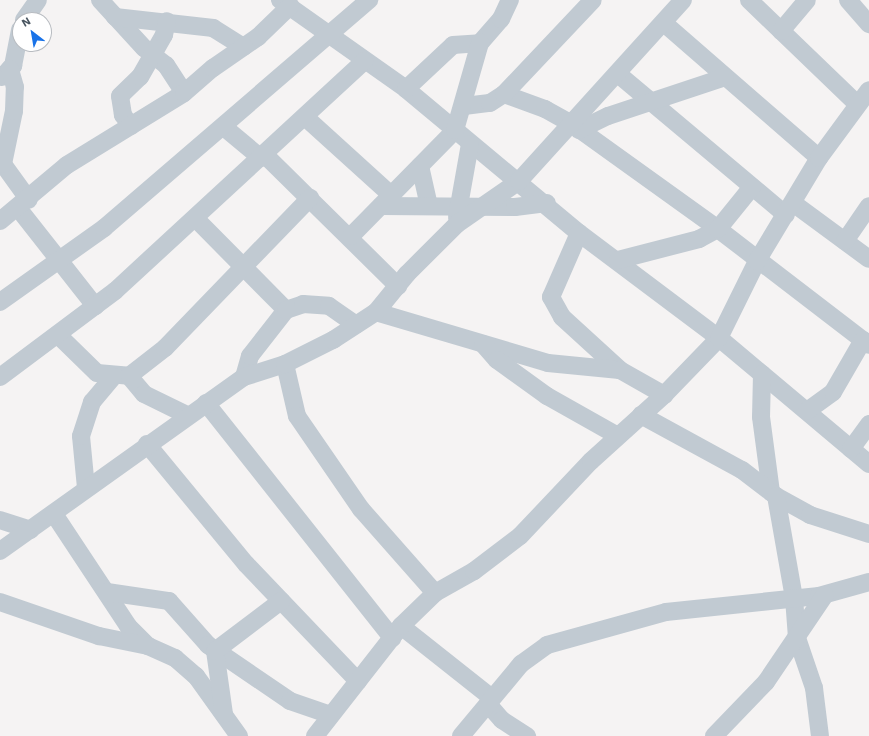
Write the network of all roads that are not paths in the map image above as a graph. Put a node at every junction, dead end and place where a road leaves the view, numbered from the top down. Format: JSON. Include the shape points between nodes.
{"nodes":[{"id":1,"x":100,"y":0,"type":"edge"},
{"id":2,"x":369,"y":0,"type":"edge"},
{"id":3,"x":510,"y":0,"type":"edge"},
{"id":4,"x":592,"y":0,"type":"edge"},
{"id":5,"x":683,"y":0,"type":"edge"},
{"id":6,"x":749,"y":0,"type":"edge"},
{"id":7,"x":807,"y":0,"type":"edge"},
{"id":8,"x":848,"y":0,"type":"edge"},
{"id":9,"x":285,"y":3,"type":"edge"},
{"id":10,"x":115,"y":17,"type":"junction"},
{"id":11,"x":167,"y":21,"type":"junction"},
{"id":12,"x":665,"y":24,"type":"junction"},
{"id":13,"x":869,"y":24,"type":"edge"},
{"id":14,"x":781,"y":31,"type":"junction"},
{"id":15,"x":328,"y":34,"type":"junction"},
{"id":16,"x":480,"y":43,"type":"junction"},
{"id":17,"x":244,"y":47,"type":"junction"},
{"id":18,"x":12,"y":52,"type":"edge"},
{"id":19,"x":153,"y":55,"type":"junction"},
{"id":20,"x":364,"y":61,"type":"junction"},
{"id":21,"x":5,"y":74,"type":"edge"},
{"id":22,"x":618,"y":74,"type":"junction"},
{"id":23,"x":725,"y":77,"type":"junction"},
{"id":24,"x":406,"y":89,"type":"junction"},
{"id":25,"x":869,"y":90,"type":"edge"},
{"id":26,"x":184,"y":93,"type":"junction"},
{"id":27,"x":504,"y":94,"type":"junction"},
{"id":28,"x":650,"y":102,"type":"junction"},
{"id":29,"x":857,"y":104,"type":"junction"},
{"id":30,"x":464,"y":106,"type":"junction"},
{"id":31,"x":305,"y":117,"type":"junction"},
{"id":32,"x":131,"y":126,"type":"junction"},
{"id":33,"x":576,"y":127,"type":"junction"},
{"id":34,"x":225,"y":128,"type":"junction"},
{"id":35,"x":455,"y":130,"type":"junction"},
{"id":36,"x":470,"y":144,"type":"junction"},
{"id":37,"x":263,"y":157,"type":"junction"},
{"id":38,"x":819,"y":158,"type":"junction"},
{"id":39,"x":2,"y":162,"type":"edge"},
{"id":40,"x":420,"y":166,"type":"junction"},
{"id":41,"x":519,"y":181,"type":"junction"},
{"id":42,"x":752,"y":187,"type":"junction"},
{"id":43,"x":310,"y":198,"type":"junction"},
{"id":44,"x":386,"y":200,"type":"junction"},
{"id":45,"x":546,"y":203,"type":"junction"},
{"id":46,"x":24,"y":204,"type":"junction"},
{"id":47,"x":457,"y":205,"type":"junction"},
{"id":48,"x":430,"y":206,"type":"junction"},
{"id":49,"x":482,"y":206,"type":"junction"},
{"id":50,"x":869,"y":206,"type":"edge"},
{"id":51,"x":789,"y":209,"type":"junction"},
{"id":52,"x":196,"y":219,"type":"junction"},
{"id":53,"x":0,"y":221,"type":"edge"},
{"id":54,"x":457,"y":224,"type":"junction"},
{"id":55,"x":718,"y":229,"type":"junction"},
{"id":56,"x":579,"y":233,"type":"junction"},
{"id":57,"x":350,"y":236,"type":"junction"},
{"id":58,"x":845,"y":241,"type":"junction"},
{"id":59,"x":869,"y":259,"type":"edge"},
{"id":60,"x":60,"y":260,"type":"junction"},
{"id":61,"x":618,"y":260,"type":"junction"},
{"id":62,"x":757,"y":261,"type":"junction"},
{"id":63,"x":243,"y":267,"type":"junction"},
{"id":64,"x":398,"y":286,"type":"junction"},
{"id":65,"x":0,"y":302,"type":"edge"},
{"id":66,"x":95,"y":306,"type":"junction"},
{"id":67,"x":286,"y":310,"type":"junction"},
{"id":68,"x":376,"y":312,"type":"junction"},
{"id":69,"x":356,"y":325,"type":"junction"},
{"id":70,"x":58,"y":335,"type":"junction"},
{"id":71,"x":582,"y":336,"type":"junction"},
{"id":72,"x":719,"y":338,"type":"junction"},
{"id":73,"x":482,"y":343,"type":"junction"},
{"id":74,"x":866,"y":343,"type":"edge"},
{"id":75,"x":285,"y":364,"type":"junction"},
{"id":76,"x":586,"y":367,"type":"junction"},
{"id":77,"x":620,"y":370,"type":"junction"},
{"id":78,"x":762,"y":374,"type":"junction"},
{"id":79,"x":121,"y":376,"type":"junction"},
{"id":80,"x":0,"y":377,"type":"edge"},
{"id":81,"x":244,"y":377,"type":"junction"},
{"id":82,"x":664,"y":395,"type":"junction"},
{"id":83,"x":206,"y":403,"type":"junction"},
{"id":84,"x":806,"y":411,"type":"junction"},
{"id":85,"x":187,"y":415,"type":"junction"},
{"id":86,"x":641,"y":415,"type":"junction"},
{"id":87,"x":869,"y":424,"type":"edge"},
{"id":88,"x":618,"y":436,"type":"junction"},
{"id":89,"x":147,"y":444,"type":"junction"},
{"id":90,"x":851,"y":449,"type":"junction"},
{"id":91,"x":869,"y":464,"type":"edge"},
{"id":92,"x":86,"y":488,"type":"junction"},
{"id":93,"x":773,"y":494,"type":"junction"},
{"id":94,"x":54,"y":514,"type":"junction"},
{"id":95,"x":0,"y":520,"type":"edge"},
{"id":96,"x":30,"y":530,"type":"junction"},
{"id":97,"x":869,"y":534,"type":"edge"},
{"id":98,"x":0,"y":551,"type":"edge"},
{"id":99,"x":869,"y":582,"type":"edge"},
{"id":100,"x":107,"y":592,"type":"junction"},
{"id":101,"x":435,"y":593,"type":"junction"},
{"id":102,"x":824,"y":595,"type":"junction"},
{"id":103,"x":794,"y":598,"type":"junction"},
{"id":104,"x":281,"y":601,"type":"junction"},
{"id":105,"x":0,"y":602,"type":"edge"},
{"id":106,"x":396,"y":632,"type":"junction"},
{"id":107,"x":797,"y":638,"type":"junction"},
{"id":108,"x":148,"y":646,"type":"junction"},
{"id":109,"x":215,"y":650,"type":"junction"},
{"id":110,"x":358,"y":680,"type":"junction"},
{"id":111,"x":490,"y":701,"type":"junction"},
{"id":112,"x":331,"y":715,"type":"junction"},
{"id":113,"x":225,"y":716,"type":"junction"},
{"id":114,"x":238,"y":736,"type":"edge"},
{"id":115,"x":315,"y":736,"type":"edge"},
{"id":116,"x":461,"y":736,"type":"edge"},
{"id":117,"x":527,"y":736,"type":"edge"},
{"id":118,"x":714,"y":736,"type":"edge"},
{"id":119,"x":820,"y":736,"type":"edge"}],
"edges":[{"from":1,"to":10,"type":"street"},
{"from":2,"to":15,"type":"street"},
{"from":3,"to":16,"type":"street","via":[[501,19]]},
{"from":4,"to":27,"type":"street"},
{"from":5,"to":12,"type":"street"},
{"from":6,"to":14,"type":"street"},
{"from":7,"to":14,"type":"street"},
{"from":8,"to":13,"type":"street"},
{"from":9,"to":15,"type":"street"},
{"from":9,"to":17,"type":"street"},
{"from":10,"to":11,"type":"street"},
{"from":10,"to":19,"type":"street"},
{"from":11,"to":17,"type":"street","via":[[213,28]]},
{"from":11,"to":19,"type":"street"},
{"from":12,"to":22,"type":"street"},
{"from":12,"to":23,"type":"street"},
{"from":14,"to":29,"type":"street"},
{"from":15,"to":20,"type":"street"},
{"from":15,"to":34,"type":"street"},
{"from":16,"to":24,"type":"street","via":[[453,44]]},
{"from":16,"to":30,"type":"street"},
{"from":17,"to":26,"type":"street"},
{"from":18,"to":21,"type":"street"},
{"from":19,"to":26,"type":"street","via":[[166,65]]},
{"from":19,"to":32,"type":"street","via":[[140,77],[120,96],[123,115]]},
{"from":20,"to":24,"type":"street"},
{"from":20,"to":31,"type":"street"},
{"from":21,"to":39,"type":"street","via":[[15,87],[14,111]]},
{"from":22,"to":28,"type":"street"},
{"from":22,"to":33,"type":"street"},
{"from":23,"to":28,"type":"street"},
{"from":23,"to":38,"type":"street"},
{"from":24,"to":35,"type":"street"},
{"from":25,"to":29,"type":"street"},
{"from":26,"to":32,"type":"street"},
{"from":27,"to":30,"type":"street","via":[[490,103]]},
{"from":27,"to":33,"type":"street","via":[[545,109]]},
{"from":28,"to":33,"type":"street"},
{"from":28,"to":42,"type":"street"},
{"from":29,"to":38,"type":"street"},
{"from":30,"to":35,"type":"street"},
{"from":31,"to":37,"type":"street"},
{"from":31,"to":44,"type":"street"},
{"from":32,"to":46,"type":"street","via":[[67,165]]},
{"from":33,"to":41,"type":"street"},
{"from":33,"to":55,"type":"street"},
{"from":34,"to":37,"type":"street"},
{"from":34,"to":60,"type":"street","via":[[104,228]]},
{"from":35,"to":36,"type":"street"},
{"from":35,"to":40,"type":"street"},
{"from":36,"to":41,"type":"street"},
{"from":36,"to":47,"type":"street"},
{"from":37,"to":43,"type":"street"},
{"from":37,"to":52,"type":"street"},
{"from":38,"to":51,"type":"street"},
{"from":39,"to":46,"type":"street"},
{"from":40,"to":44,"type":"street"},
{"from":40,"to":48,"type":"street"},
{"from":41,"to":45,"type":"street"},
{"from":41,"to":49,"type":"street"},
{"from":42,"to":51,"type":"street"},
{"from":42,"to":55,"type":"street"},
{"from":43,"to":57,"type":"street"},
{"from":43,"to":63,"type":"street"},
{"from":44,"to":48,"type":"street"},
{"from":44,"to":57,"type":"street"},
{"from":45,"to":49,"type":"street"},
{"from":45,"to":56,"type":"street"},
{"from":46,"to":53,"type":"street"},
{"from":46,"to":60,"type":"street"},
{"from":47,"to":48,"type":"street"},
{"from":47,"to":49,"type":"street"},
{"from":47,"to":54,"type":"street"},
{"from":49,"to":54,"type":"street"},
{"from":50,"to":58,"type":"street"},
{"from":51,"to":58,"type":"street"},
{"from":51,"to":62,"type":"street"},
{"from":52,"to":63,"type":"street"},
{"from":52,"to":66,"type":"street"},
{"from":54,"to":64,"type":"street"},
{"from":55,"to":61,"type":"street","via":[[699,239]]},
{"from":55,"to":62,"type":"street"},
{"from":56,"to":61,"type":"street"},
{"from":56,"to":71,"type":"street","via":[[551,297],[562,317]]},
{"from":57,"to":64,"type":"street"},
{"from":58,"to":59,"type":"street"},
{"from":60,"to":65,"type":"street"},
{"from":60,"to":66,"type":"street"},
{"from":61,"to":72,"type":"street"},
{"from":62,"to":72,"type":"street"},
{"from":62,"to":74,"type":"street"},
{"from":63,"to":67,"type":"street"},
{"from":63,"to":79,"type":"street","via":[[165,348]]},
{"from":64,"to":68,"type":"street"},
{"from":66,"to":70,"type":"street"},
{"from":67,"to":69,"type":"street","via":[[303,304],[330,306]]},
{"from":67,"to":81,"type":"street","via":[[250,356]]},
{"from":68,"to":69,"type":"street"},
{"from":68,"to":73,"type":"street"},
{"from":69,"to":75,"type":"street"},
{"from":70,"to":79,"type":"street","via":[[97,373]]},
{"from":70,"to":80,"type":"street"},
{"from":71,"to":76,"type":"street"},
{"from":71,"to":77,"type":"street"},
{"from":72,"to":78,"type":"street"},
{"from":72,"to":82,"type":"street"},
{"from":73,"to":76,"type":"street","via":[[548,363]]},
{"from":73,"to":88,"type":"street","via":[[497,360],[547,396]]},
{"from":74,"to":84,"type":"street","via":[[833,392]]},
{"from":75,"to":81,"type":"street"},
{"from":75,"to":101,"type":"street","via":[[296,416],[361,509]]},
{"from":76,"to":77,"type":"street"},
{"from":77,"to":82,"type":"street"},
{"from":78,"to":84,"type":"street"},
{"from":78,"to":93,"type":"street","via":[[761,417]]},
{"from":79,"to":85,"type":"street","via":[[144,394]]},
{"from":79,"to":92,"type":"street","via":[[92,402],[81,436]]},
{"from":81,"to":83,"type":"street"},
{"from":82,"to":86,"type":"street"},
{"from":83,"to":85,"type":"street"},
{"from":83,"to":106,"type":"street"},
{"from":84,"to":90,"type":"street"},
{"from":85,"to":89,"type":"street"},
{"from":86,"to":88,"type":"street"},
{"from":86,"to":93,"type":"street","via":[[742,470]]},
{"from":87,"to":90,"type":"street"},
{"from":88,"to":101,"type":"street","via":[[520,536],[474,571]]},
{"from":89,"to":92,"type":"street"},
{"from":89,"to":104,"type":"street","via":[[246,564]]},
{"from":90,"to":91,"type":"street"},
{"from":92,"to":94,"type":"street"},
{"from":93,"to":97,"type":"street","via":[[810,515]]},
{"from":93,"to":103,"type":"street"},
{"from":94,"to":96,"type":"street"},
{"from":94,"to":100,"type":"street","via":[[94,578]]},
{"from":95,"to":96,"type":"street"},
{"from":96,"to":98,"type":"street"},
{"from":99,"to":102,"type":"street"},
{"from":100,"to":108,"type":"street","via":[[128,626]]},
{"from":100,"to":109,"type":"street","via":[[169,601]]},
{"from":101,"to":106,"type":"street"},
{"from":102,"to":103,"type":"street"},
{"from":102,"to":107,"type":"street"},
{"from":103,"to":107,"type":"street"},
{"from":103,"to":111,"type":"street","via":[[666,612],[547,645],[521,664]]},
{"from":104,"to":109,"type":"street"},
{"from":104,"to":110,"type":"street"},
{"from":105,"to":108,"type":"street","via":[[99,636]]},
{"from":106,"to":110,"type":"street"},
{"from":106,"to":111,"type":"street"},
{"from":107,"to":118,"type":"street","via":[[766,682]]},
{"from":107,"to":119,"type":"street","via":[[814,688]]},
{"from":108,"to":113,"type":"street","via":[[175,658],[196,676]]},
{"from":109,"to":112,"type":"street","via":[[290,701]]},
{"from":109,"to":113,"type":"street"},
{"from":110,"to":112,"type":"street"},
{"from":111,"to":116,"type":"street"},
{"from":111,"to":117,"type":"street","via":[[502,720]]},
{"from":112,"to":115,"type":"street"},
{"from":113,"to":114,"type":"street"}]}
